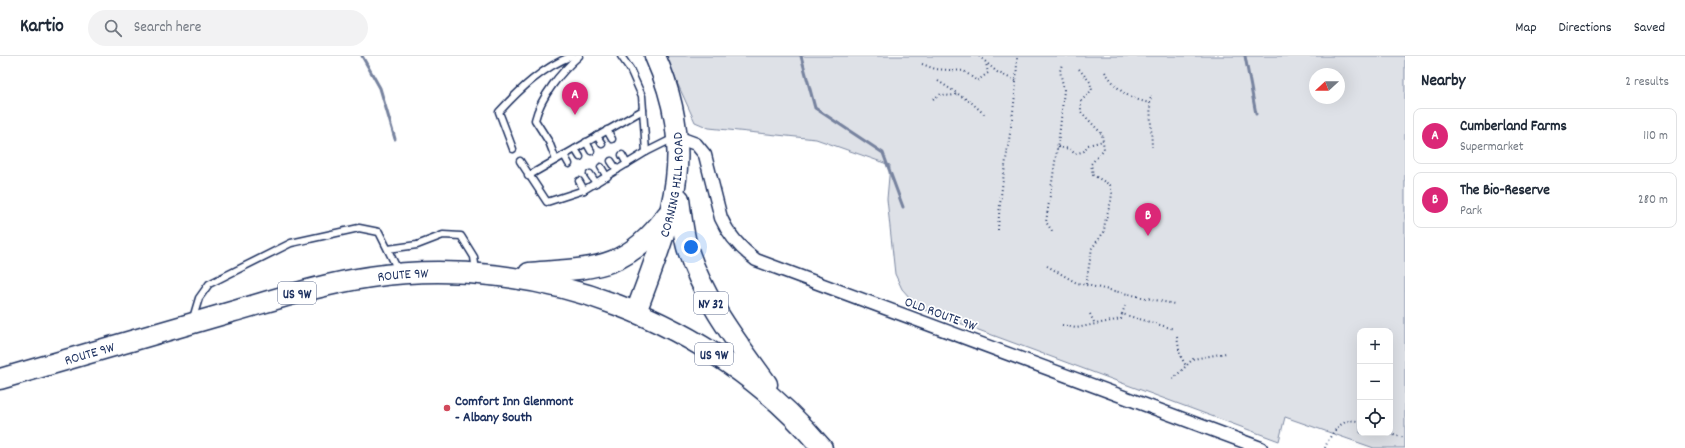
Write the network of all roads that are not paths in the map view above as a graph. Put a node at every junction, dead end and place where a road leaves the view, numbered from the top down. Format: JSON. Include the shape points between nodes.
{"nodes":[{"id":1,"x":572,"y":56,"type":"edge"},
{"id":2,"x":579,"y":56,"type":"edge"},
{"id":3,"x":621,"y":56,"type":"edge"},
{"id":4,"x":655,"y":56,"type":"edge"},
{"id":5,"x":643,"y":110,"type":"junction"},
{"id":6,"x":607,"y":130,"type":"junction"},
{"id":7,"x":597,"y":136,"type":"junction"},
{"id":8,"x":677,"y":137,"type":"junction"},
{"id":9,"x":612,"y":139,"type":"dead end"},
{"id":10,"x":586,"y":142,"type":"junction"},
{"id":11,"x":602,"y":144,"type":"dead end"},
{"id":12,"x":513,"y":149,"type":"dead end"},
{"id":13,"x":575,"y":149,"type":"junction"},
{"id":14,"x":591,"y":151,"type":"dead end"},
{"id":15,"x":646,"y":152,"type":"junction"},
{"id":16,"x":564,"y":155,"type":"junction"},
{"id":17,"x":622,"y":155,"type":"dead end"},
{"id":18,"x":580,"y":157,"type":"dead end"},
{"id":19,"x":556,"y":160,"type":"junction"},
{"id":20,"x":520,"y":161,"type":"dead end"},
{"id":21,"x":611,"y":161,"type":"dead end"},
{"id":22,"x":569,"y":164,"type":"dead end"},
{"id":23,"x":627,"y":164,"type":"junction"},
{"id":24,"x":601,"y":167,"type":"dead end"},
{"id":25,"x":617,"y":170,"type":"junction"},
{"id":26,"x":590,"y":174,"type":"dead end"},
{"id":27,"x":528,"y":176,"type":"junction"},
{"id":28,"x":607,"y":177,"type":"junction"},
{"id":29,"x":677,"y":180,"type":"junction"},
{"id":30,"x":579,"y":181,"type":"dead end"},
{"id":31,"x":596,"y":184,"type":"junction"},
{"id":32,"x":584,"y":190,"type":"junction"},
{"id":33,"x":672,"y":206,"type":"junction"},
{"id":34,"x":388,"y":249,"type":"junction"},
{"id":35,"x":399,"y":274,"type":"junction"},
{"id":36,"x":476,"y":274,"type":"junction"},
{"id":37,"x":499,"y":276,"type":"junction"},
{"id":38,"x":636,"y":312,"type":"junction"},
{"id":39,"x":191,"y":323,"type":"junction"},
{"id":40,"x":0,"y":379,"type":"edge"},
{"id":41,"x":784,"y":408,"type":"junction"},
{"id":42,"x":822,"y":448,"type":"edge"},
{"id":43,"x":1260,"y":448,"type":"edge"}],
"edges":[{"from":1,"to":12,"type":"lane","via":[[560,61],[522,87],[499,112]]},
{"from":2,"to":19,"type":"lane","via":[[570,64],[538,108],[536,120]]},
{"from":3,"to":5,"type":"lane","via":[[642,96]]},
{"from":4,"to":8,"type":"main road","name":"CORNING HILL ROAD","number":"NY 32","via":[[668,92]]},
{"from":5,"to":6,"type":"lane"},
{"from":5,"to":15,"type":"lane"},
{"from":6,"to":7,"type":"lane"},
{"from":6,"to":9,"type":"lane"},
{"from":7,"to":10,"type":"lane"},
{"from":7,"to":11,"type":"lane"},
{"from":8,"to":15,"type":"lane"},
{"from":8,"to":29,"type":"main road","name":"CORNING HILL ROAD","number":"NY 32"},
{"from":8,"to":43,"type":"street","name":"OLD ROUTE 9W","via":[[696,144],[705,155],[725,228],[756,260]]},
{"from":10,"to":13,"type":"lane"},
{"from":10,"to":14,"type":"lane"},
{"from":13,"to":16,"type":"lane"},
{"from":13,"to":18,"type":"lane"},
{"from":15,"to":23,"type":"lane"},
{"from":16,"to":19,"type":"lane"},
{"from":16,"to":22,"type":"lane"},
{"from":17,"to":23,"type":"lane"},
{"from":19,"to":27,"type":"lane"},
{"from":20,"to":27,"type":"lane"},
{"from":21,"to":25,"type":"lane"},
{"from":23,"to":25,"type":"lane"},
{"from":24,"to":28,"type":"lane"},
{"from":25,"to":28,"type":"lane"},
{"from":26,"to":31,"type":"lane"},
{"from":27,"to":32,"type":"lane","via":[[547,202]]},
{"from":28,"to":31,"type":"lane"},
{"from":29,"to":33,"type":"main road","name":"CORNING HILL ROAD","number":"NY 32"},
{"from":29,"to":41,"type":"main road","number":"NY 32","via":[[687,246],[705,291],[722,321]]},
{"from":30,"to":32,"type":"lane"},
{"from":31,"to":32,"type":"lane"},
{"from":33,"to":37,"type":"main road","via":[[657,228],[641,244],[615,261],[594,267]]},
{"from":33,"to":38,"type":"main road","name":"CORNING HILL ROAD","number":"NY 32","via":[[665,236]]},
{"from":34,"to":35,"type":"lane"},
{"from":34,"to":36,"type":"lane","via":[[417,245],[443,235],[461,236],[474,257]]},
{"from":34,"to":39,"type":"lane","via":[[379,232],[359,228],[291,243],[209,284],[199,298]]},
{"from":35,"to":36,"type":"main road","name":"ROUTE 9W","number":"US 9W"},
{"from":35,"to":39,"type":"main road","name":"ROUTE 9W","number":"US 9W","via":[[321,287]]},
{"from":36,"to":37,"type":"main road","name":"ROUTE 9W","number":"US 9W"},
{"from":37,"to":38,"type":"main road","name":"ROUTE 9W","number":"US 9W","via":[[556,286]]},
{"from":38,"to":41,"type":"main road","name":"ROUTE 9W","number":"US 9W","via":[[716,355]]},
{"from":39,"to":40,"type":"main road","name":"ROUTE 9W","number":"US 9W"},
{"from":41,"to":42,"type":"main road","number":"US 9W"}]}
